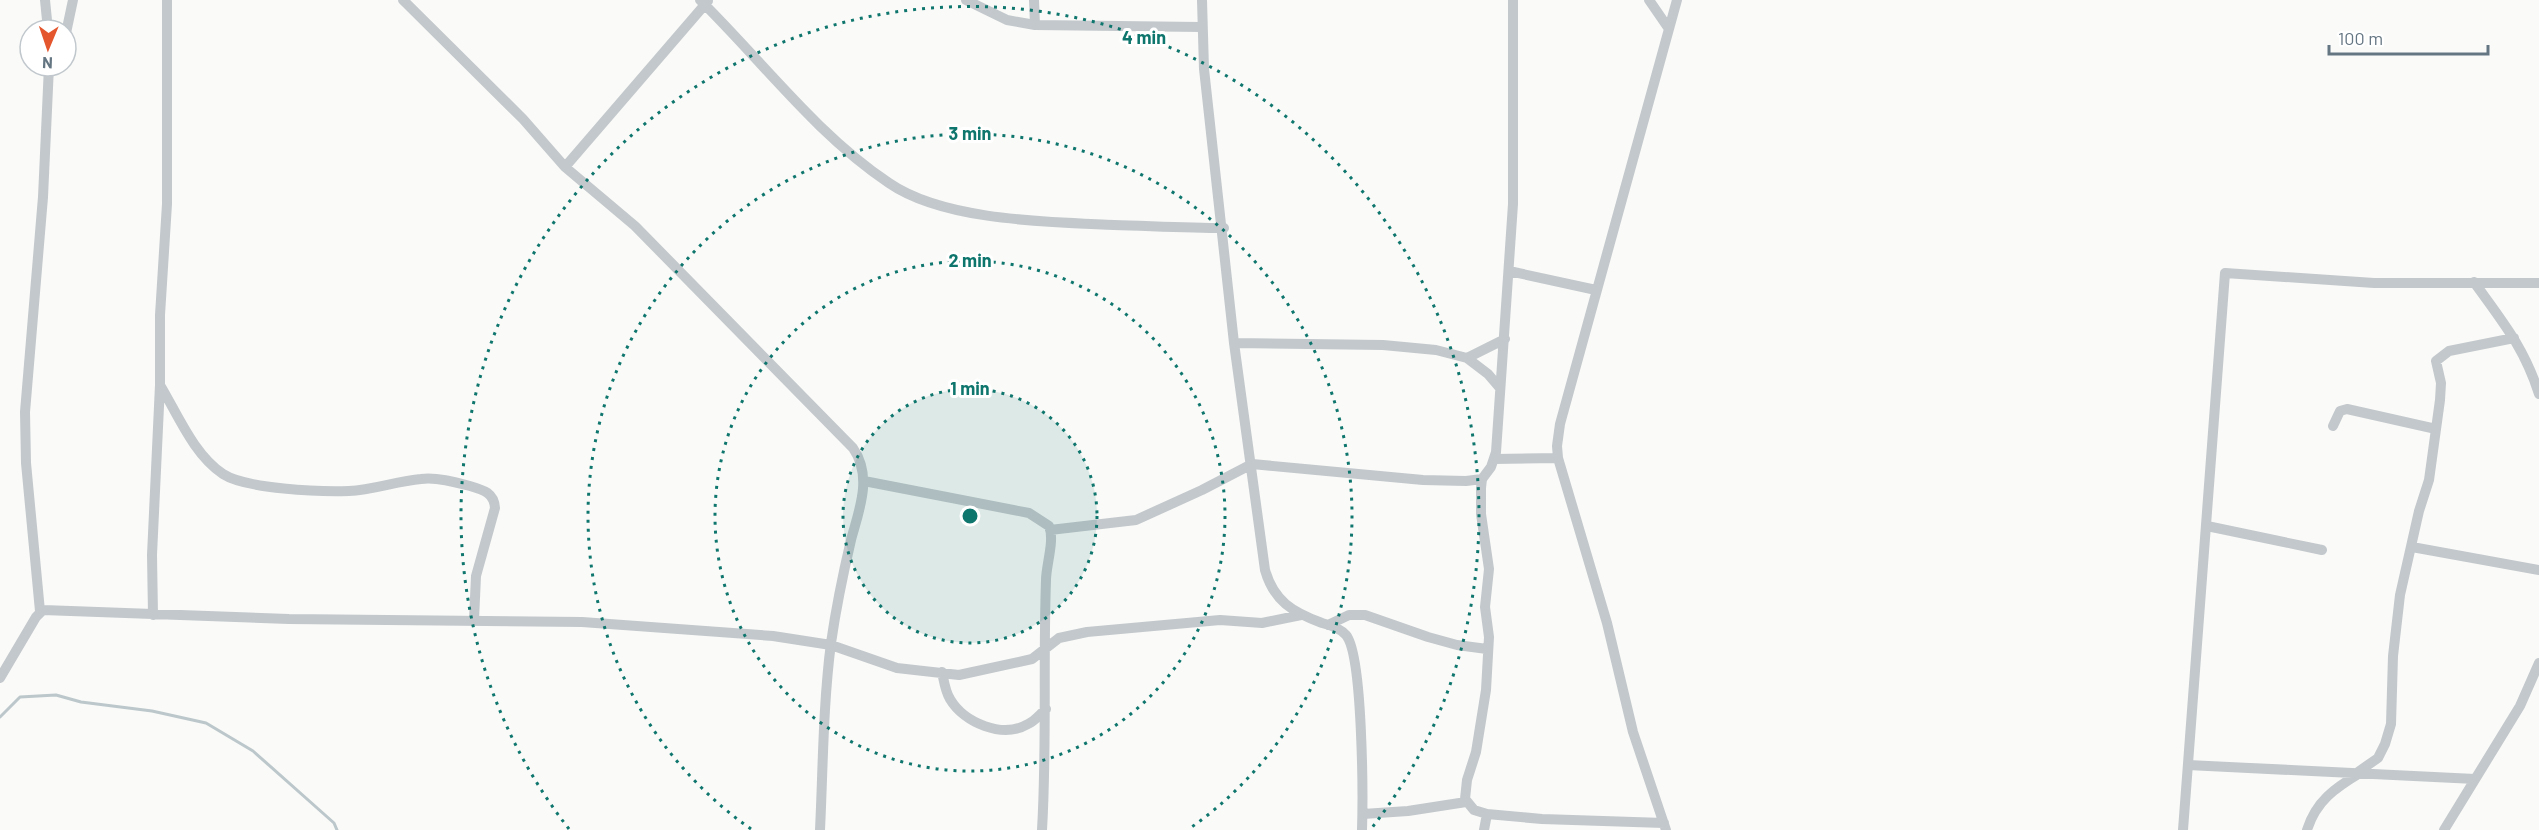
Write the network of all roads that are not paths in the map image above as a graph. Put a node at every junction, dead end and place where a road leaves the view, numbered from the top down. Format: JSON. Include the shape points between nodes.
{"nodes":[{"id":1,"x":45,"y":0,"type":"edge"},
{"id":2,"x":73,"y":0,"type":"edge"},
{"id":3,"x":167,"y":0,"type":"edge"},
{"id":4,"x":403,"y":0,"type":"edge"},
{"id":5,"x":966,"y":0,"type":"edge"},
{"id":6,"x":1034,"y":0,"type":"edge"},
{"id":7,"x":1202,"y":0,"type":"edge"},
{"id":8,"x":1513,"y":0,"type":"edge"},
{"id":9,"x":1649,"y":0,"type":"edge"},
{"id":10,"x":1677,"y":0,"type":"edge"},
{"id":11,"x":704,"y":1,"type":"edge"},
{"id":12,"x":47,"y":18,"type":"edge"},
{"id":13,"x":69,"y":18,"type":"edge"},
{"id":14,"x":1035,"y":25,"type":"junction"},
{"id":15,"x":1201,"y":27,"type":"junction"},
{"id":16,"x":1670,"y":29,"type":"junction"},
{"id":17,"x":50,"y":78,"type":"edge"},
{"id":18,"x":53,"y":78,"type":"edge"},
{"id":19,"x":50,"y":85,"type":"junction"},
{"id":20,"x":565,"y":167,"type":"junction"},
{"id":21,"x":1224,"y":228,"type":"junction"},
{"id":22,"x":1509,"y":271,"type":"junction"},
{"id":23,"x":2474,"y":282,"type":"junction"},
{"id":24,"x":2539,"y":283,"type":"edge"},
{"id":25,"x":1596,"y":290,"type":"junction"},
{"id":26,"x":2514,"y":338,"type":"junction"},
{"id":27,"x":1504,"y":339,"type":"junction"},
{"id":28,"x":1234,"y":343,"type":"junction"},
{"id":29,"x":1467,"y":358,"type":"junction"},
{"id":30,"x":160,"y":386,"type":"junction"},
{"id":31,"x":1500,"y":388,"type":"junction"},
{"id":32,"x":2539,"y":394,"type":"edge"},
{"id":33,"x":2333,"y":426,"type":"dead end"},
{"id":34,"x":2436,"y":429,"type":"junction"},
{"id":35,"x":1558,"y":458,"type":"junction"},
{"id":36,"x":1494,"y":459,"type":"junction"},
{"id":37,"x":1252,"y":464,"type":"junction"},
{"id":38,"x":1482,"y":479,"type":"junction"},
{"id":39,"x":864,"y":481,"type":"junction"},
{"id":40,"x":2207,"y":526,"type":"junction"},
{"id":41,"x":1050,"y":530,"type":"junction"},
{"id":42,"x":2412,"y":547,"type":"junction"},
{"id":43,"x":2322,"y":550,"type":"dead end"},
{"id":44,"x":2539,"y":570,"type":"edge"},
{"id":45,"x":40,"y":611,"type":"junction"},
{"id":46,"x":153,"y":615,"type":"junction"},
{"id":47,"x":1301,"y":615,"type":"junction"},
{"id":48,"x":474,"y":620,"type":"junction"},
{"id":49,"x":1328,"y":625,"type":"junction"},
{"id":50,"x":831,"y":645,"type":"junction"},
{"id":51,"x":1487,"y":649,"type":"junction"},
{"id":52,"x":1044,"y":650,"type":"junction"},
{"id":53,"x":2539,"y":663,"type":"edge"},
{"id":54,"x":942,"y":672,"type":"junction"},
{"id":55,"x":0,"y":678,"type":"edge"},
{"id":56,"x":1046,"y":709,"type":"junction"},
{"id":57,"x":2188,"y":765,"type":"junction"},
{"id":58,"x":2360,"y":772,"type":"junction"},
{"id":59,"x":2475,"y":779,"type":"junction"},
{"id":60,"x":1466,"y":802,"type":"junction"},
{"id":61,"x":1487,"y":813,"type":"junction"},
{"id":62,"x":1363,"y":814,"type":"junction"},
{"id":63,"x":1665,"y":827,"type":"edge"},
{"id":64,"x":820,"y":830,"type":"edge"},
{"id":65,"x":1042,"y":830,"type":"edge"},
{"id":66,"x":1362,"y":830,"type":"edge"},
{"id":67,"x":1484,"y":830,"type":"edge"},
{"id":68,"x":2183,"y":830,"type":"edge"},
{"id":69,"x":2307,"y":830,"type":"edge"},
{"id":70,"x":2444,"y":830,"type":"edge"}],
"edges":[{"from":1,"to":12,"type":"street"},
{"from":2,"to":13,"type":"street"},
{"from":3,"to":30,"type":"street","via":[[167,204]]},
{"from":4,"to":20,"type":"street","via":[[523,118]]},
{"from":5,"to":14,"type":"street","via":[[993,15]]},
{"from":6,"to":14,"type":"street"},
{"from":7,"to":15,"type":"street"},
{"from":8,"to":22,"type":"street","via":[[1513,204]]},
{"from":9,"to":16,"type":"street"},
{"from":10,"to":16,"type":"street"},
{"from":11,"to":20,"type":"street"},
{"from":11,"to":21,"type":"street","via":[[842,146],[911,196],[950,208],[1009,218]]},
{"from":14,"to":15,"type":"street"},
{"from":15,"to":21,"type":"street"},
{"from":16,"to":25,"type":"street"},
{"from":17,"to":19,"type":"street"},
{"from":18,"to":19,"type":"street"},
{"from":19,"to":45,"type":"street","via":[[25,412]]},
{"from":20,"to":39,"type":"street","via":[[635,226],[845,440],[860,458]]},
{"from":21,"to":28,"type":"street"},
{"from":22,"to":25,"type":"street"},
{"from":22,"to":27,"type":"street"},
{"from":23,"to":24,"type":"street"},
{"from":23,"to":26,"type":"street"},
{"from":23,"to":40,"type":"street","via":[[2365,283],[2225,273]]},
{"from":25,"to":35,"type":"street","via":[[1560,424]]},
{"from":26,"to":32,"type":"street"},
{"from":26,"to":34,"type":"street","via":[[2449,351],[2437,359],[2441,394]]},
{"from":27,"to":29,"type":"street"},
{"from":27,"to":31,"type":"street"},
{"from":28,"to":29,"type":"street","via":[[1383,345],[1436,350]]},
{"from":28,"to":37,"type":"street"},
{"from":29,"to":31,"type":"street"},
{"from":30,"to":46,"type":"street"},
{"from":30,"to":48,"type":"street","via":[[203,455],[234,479],[348,491],[423,478],[489,493],[495,508],[476,576]]},
{"from":31,"to":36,"type":"street"},
{"from":33,"to":34,"type":"street","via":[[2340,411],[2347,409]]},
{"from":34,"to":42,"type":"street","via":[[2429,480]]},
{"from":35,"to":36,"type":"street"},
{"from":35,"to":63,"type":"street","via":[[1607,623],[1633,732]]},
{"from":36,"to":38,"type":"street"},
{"from":37,"to":38,"type":"street","via":[[1394,478]]},
{"from":37,"to":41,"type":"street","via":[[1136,520]]},
{"from":37,"to":47,"type":"street","via":[[1269,582],[1283,604]]},
{"from":38,"to":51,"type":"street","via":[[1481,514],[1489,569],[1485,607]]},
{"from":39,"to":41,"type":"street","via":[[1029,513]]},
{"from":39,"to":50,"type":"street"},
{"from":40,"to":43,"type":"street"},
{"from":40,"to":57,"type":"street"},
{"from":41,"to":52,"type":"street"},
{"from":42,"to":44,"type":"street"},
{"from":42,"to":58,"type":"street","via":[[2395,634],[2391,724],[2378,758]]},
{"from":45,"to":46,"type":"street"},
{"from":45,"to":55,"type":"street"},
{"from":46,"to":48,"type":"street"},
{"from":47,"to":49,"type":"street"},
{"from":47,"to":52,"type":"street","via":[[1262,623],[1220,620],[1088,632],[1059,638]]},
{"from":48,"to":50,"type":"street","via":[[582,622],[774,636]]},
{"from":49,"to":51,"type":"street","via":[[1349,615],[1365,615],[1428,637]]},
{"from":49,"to":62,"type":"street","via":[[1346,635],[1353,651]]},
{"from":50,"to":54,"type":"street","via":[[897,668]]},
{"from":50,"to":64,"type":"street"},
{"from":51,"to":60,"type":"street","via":[[1486,690]]},
{"from":52,"to":54,"type":"street","via":[[1032,659],[968,675]]},
{"from":52,"to":56,"type":"street"},
{"from":53,"to":59,"type":"street","via":[[2520,706]]},
{"from":54,"to":56,"type":"street","via":[[954,705],[986,727],[1024,726]]},
{"from":56,"to":65,"type":"street"},
{"from":57,"to":58,"type":"street"},
{"from":57,"to":68,"type":"street"},
{"from":58,"to":59,"type":"street"},
{"from":58,"to":69,"type":"street","via":[[2326,796],[2314,810]]},
{"from":59,"to":70,"type":"street"},
{"from":60,"to":61,"type":"street","via":[[1472,809]]},
{"from":60,"to":62,"type":"street","via":[[1408,812]]},
{"from":61,"to":63,"type":"street"},
{"from":61,"to":67,"type":"street"},
{"from":62,"to":66,"type":"street"}]}
